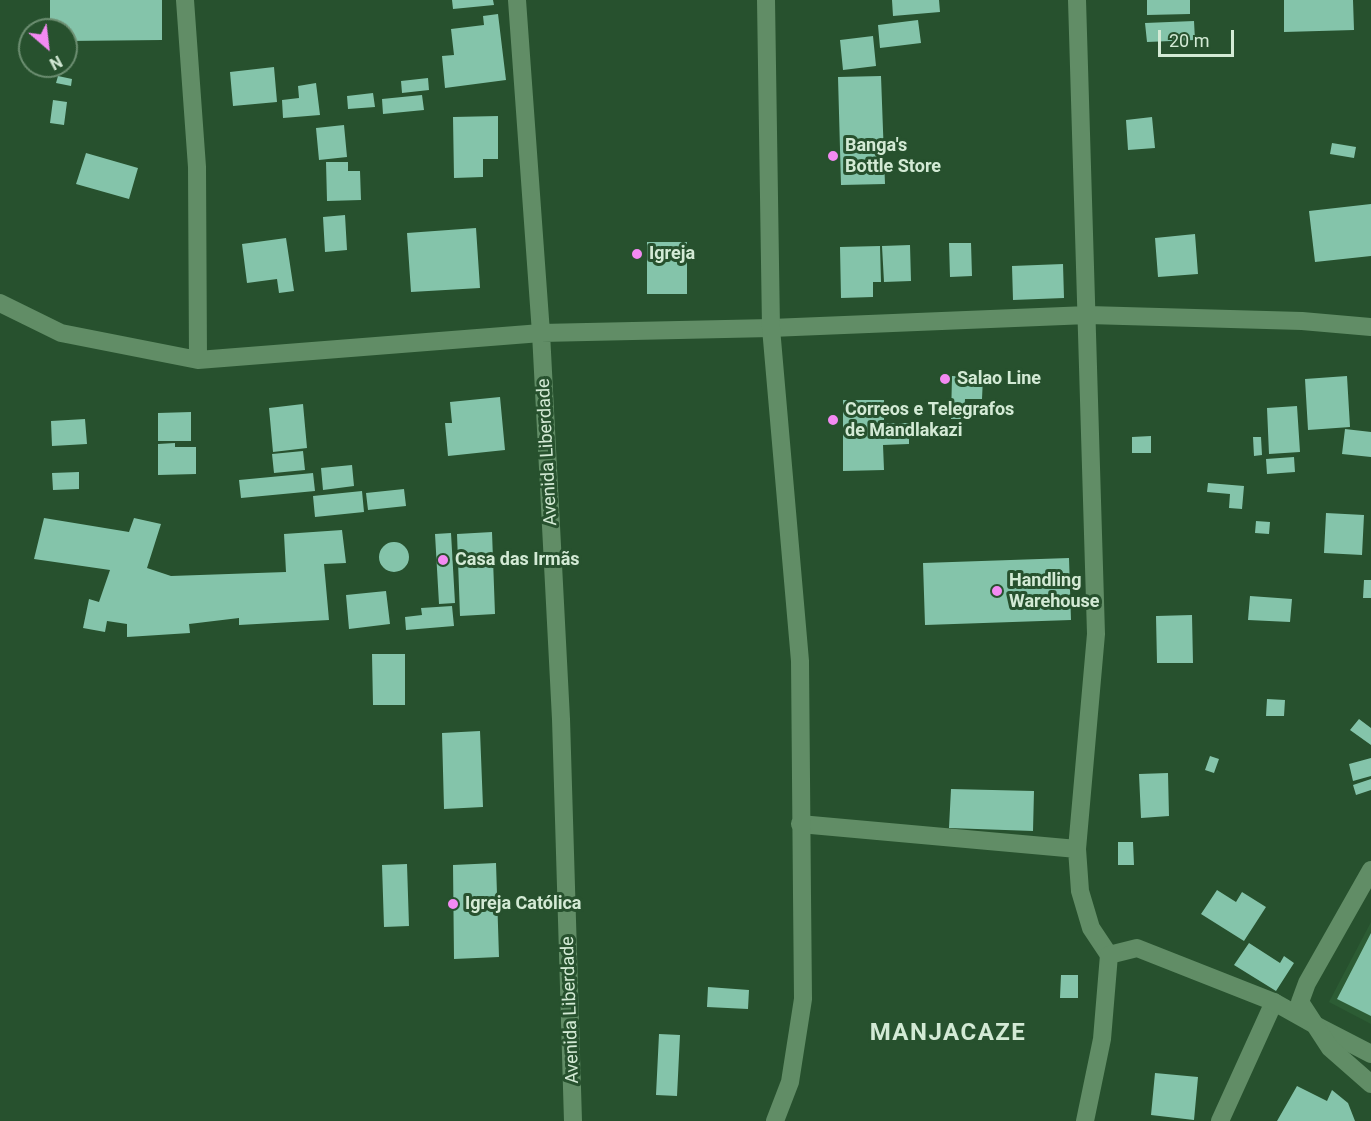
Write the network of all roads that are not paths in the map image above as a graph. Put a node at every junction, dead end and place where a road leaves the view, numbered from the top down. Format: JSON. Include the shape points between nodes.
{"nodes":[{"id":1,"x":185,"y":0,"type":"edge"},
{"id":2,"x":517,"y":0,"type":"edge"},
{"id":3,"x":766,"y":0,"type":"edge"},
{"id":4,"x":1077,"y":0,"type":"edge"},
{"id":5,"x":0,"y":303,"type":"edge"},
{"id":6,"x":1088,"y":315,"type":"junction"},
{"id":7,"x":1371,"y":327,"type":"edge"},
{"id":8,"x":771,"y":328,"type":"junction"},
{"id":9,"x":541,"y":333,"type":"junction"},
{"id":10,"x":198,"y":360,"type":"junction"},
{"id":11,"x":800,"y":824,"type":"junction"},
{"id":12,"x":1077,"y":849,"type":"junction"},
{"id":13,"x":1371,"y":870,"type":"edge"},
{"id":14,"x":1109,"y":955,"type":"junction"},
{"id":15,"x":1274,"y":1002,"type":"junction"},
{"id":16,"x":1315,"y":1025,"type":"junction"},
{"id":17,"x":1371,"y":1054,"type":"edge"},
{"id":18,"x":1371,"y":1084,"type":"edge"},
{"id":19,"x":573,"y":1121,"type":"edge"},
{"id":20,"x":775,"y":1121,"type":"edge"},
{"id":21,"x":1085,"y":1121,"type":"edge"},
{"id":22,"x":1220,"y":1121,"type":"edge"}],
"edges":[{"from":1,"to":10,"type":"street","via":[[197,167]]},
{"from":2,"to":9,"type":"street","name":"Avenida Liberdade"},
{"from":3,"to":8,"type":"street"},
{"from":4,"to":6,"type":"street"},
{"from":5,"to":10,"type":"street","via":[[61,333]]},
{"from":6,"to":7,"type":"street","via":[[1302,321]]},
{"from":6,"to":8,"type":"street"},
{"from":6,"to":12,"type":"street","via":[[1096,634]]},
{"from":8,"to":9,"type":"street"},
{"from":8,"to":11,"type":"street","via":[[800,661]]},
{"from":9,"to":10,"type":"street"},
{"from":9,"to":19,"type":"street","name":"Avenida Liberdade","via":[[561,719]]},
{"from":11,"to":12,"type":"street"},
{"from":11,"to":20,"type":"street","via":[[802,999],[790,1082]]},
{"from":12,"to":14,"type":"street","via":[[1080,891],[1091,928]]},
{"from":13,"to":16,"type":"street","via":[[1300,1002]]},
{"from":14,"to":15,"type":"street","via":[[1137,948]]},
{"from":14,"to":21,"type":"street","via":[[1102,1039]]},
{"from":15,"to":16,"type":"street"},
{"from":15,"to":22,"type":"street"},
{"from":16,"to":17,"type":"street"},
{"from":16,"to":18,"type":"street","via":[[1330,1048]]}]}
